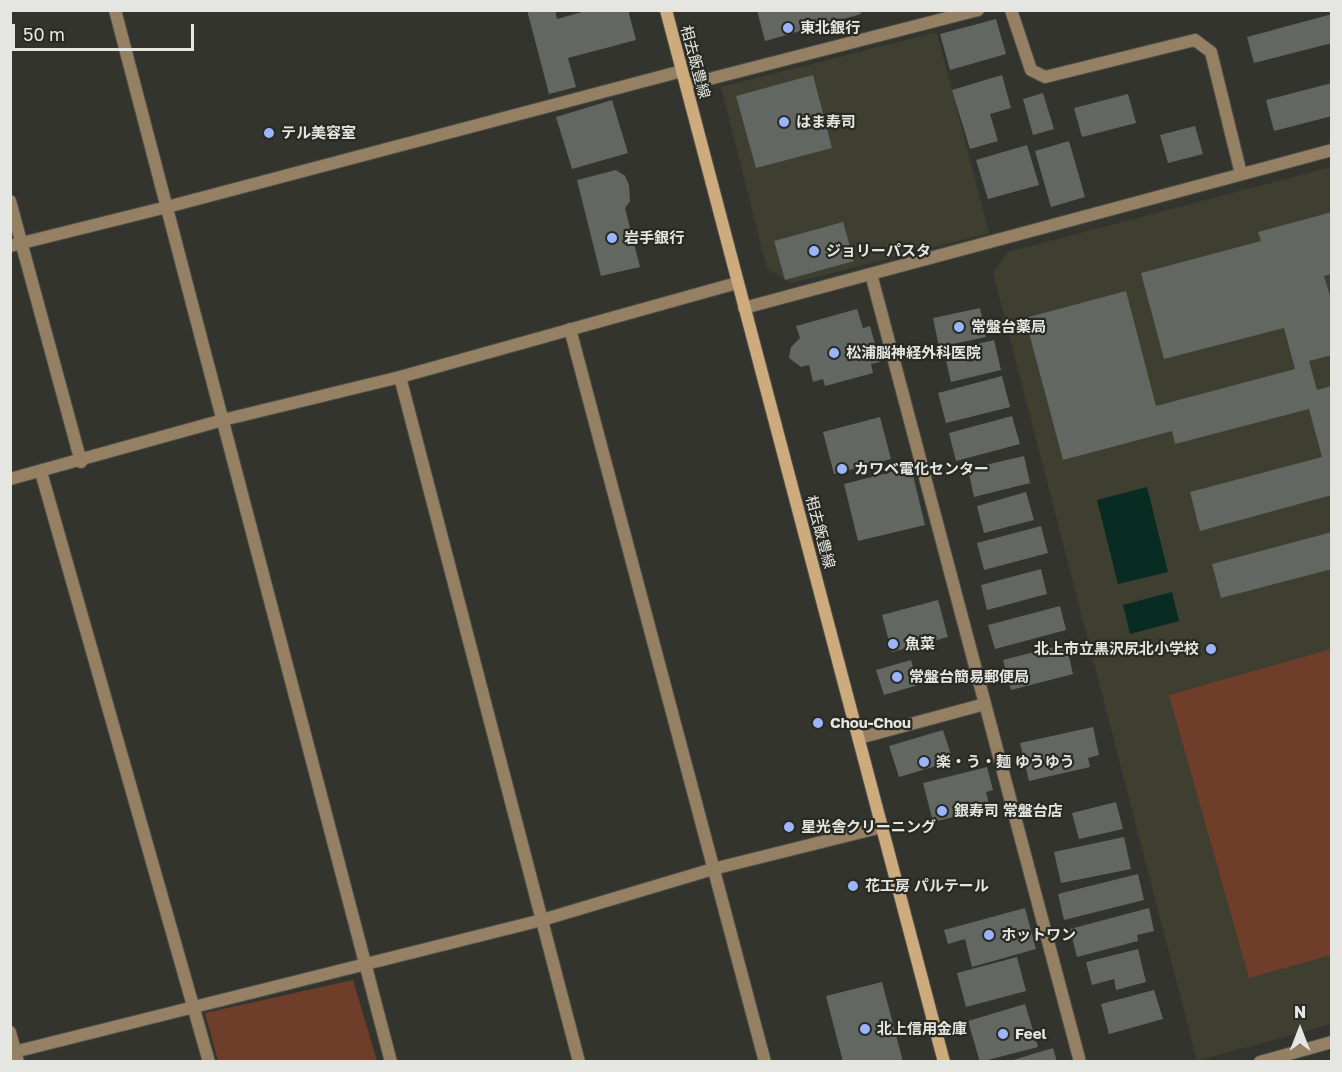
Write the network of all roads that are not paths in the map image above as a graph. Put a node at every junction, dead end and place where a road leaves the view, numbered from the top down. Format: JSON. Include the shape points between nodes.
{"nodes":[{"id":1,"x":115,"y":10,"type":"edge"},
{"id":2,"x":666,"y":10,"type":"edge"},
{"id":3,"x":978,"y":10,"type":"edge"},
{"id":4,"x":1011,"y":10,"type":"edge"},
{"id":5,"x":682,"y":71,"type":"junction"},
{"id":6,"x":686,"y":85,"type":"junction"},
{"id":7,"x":1332,"y":150,"type":"edge"},
{"id":8,"x":1241,"y":174,"type":"junction"},
{"id":9,"x":10,"y":201,"type":"edge"},
{"id":10,"x":167,"y":207,"type":"junction"},
{"id":11,"x":16,"y":244,"type":"edge"},
{"id":12,"x":871,"y":274,"type":"junction"},
{"id":13,"x":737,"y":283,"type":"junction"},
{"id":14,"x":744,"y":308,"type":"junction"},
{"id":15,"x":570,"y":329,"type":"junction"},
{"id":16,"x":399,"y":377,"type":"junction"},
{"id":17,"x":223,"y":420,"type":"junction"},
{"id":18,"x":81,"y":462,"type":"junction"},
{"id":19,"x":40,"y":472,"type":"junction"},
{"id":20,"x":10,"y":479,"type":"edge"},
{"id":21,"x":985,"y":704,"type":"junction"},
{"id":22,"x":859,"y":738,"type":"junction"},
{"id":23,"x":882,"y":828,"type":"junction"},
{"id":24,"x":712,"y":869,"type":"junction"},
{"id":25,"x":542,"y":920,"type":"junction"},
{"id":26,"x":366,"y":965,"type":"junction"},
{"id":27,"x":195,"y":1009,"type":"junction"},
{"id":28,"x":10,"y":1032,"type":"edge"},
{"id":29,"x":1332,"y":1042,"type":"edge"},
{"id":30,"x":15,"y":1056,"type":"edge"},
{"id":31,"x":209,"y":1062,"type":"edge"},
{"id":32,"x":391,"y":1062,"type":"edge"},
{"id":33,"x":579,"y":1062,"type":"edge"},
{"id":34,"x":765,"y":1062,"type":"edge"},
{"id":35,"x":944,"y":1062,"type":"edge"},
{"id":36,"x":1080,"y":1062,"type":"edge"},
{"id":37,"x":1260,"y":1062,"type":"edge"}],
"edges":[{"from":1,"to":10,"type":"street"},
{"from":2,"to":5,"type":"main road","name":"相去飯豊線"},
{"from":3,"to":6,"type":"street"},
{"from":4,"to":8,"type":"street","via":[[1031,70],[1045,77],[1194,40],[1211,52]]},
{"from":5,"to":6,"type":"main road","name":"相去飯豊線"},
{"from":5,"to":10,"type":"street"},
{"from":6,"to":13,"type":"main road","name":"相去飯豊線"},
{"from":7,"to":8,"type":"street"},
{"from":8,"to":12,"type":"street"},
{"from":9,"to":11,"type":"street"},
{"from":10,"to":11,"type":"street"},
{"from":10,"to":17,"type":"street"},
{"from":11,"to":18,"type":"street"},
{"from":12,"to":14,"type":"street"},
{"from":12,"to":21,"type":"street"},
{"from":13,"to":14,"type":"main road","name":"相去飯豊線"},
{"from":13,"to":15,"type":"street"},
{"from":14,"to":22,"type":"main road","name":"相去飯豊線"},
{"from":15,"to":16,"type":"street"},
{"from":15,"to":24,"type":"street"},
{"from":16,"to":17,"type":"street"},
{"from":16,"to":25,"type":"street"},
{"from":17,"to":18,"type":"street"},
{"from":17,"to":26,"type":"street"},
{"from":18,"to":19,"type":"street"},
{"from":19,"to":20,"type":"street"},
{"from":19,"to":27,"type":"street"},
{"from":21,"to":22,"type":"street"},
{"from":21,"to":36,"type":"street"},
{"from":22,"to":23,"type":"main road","name":"相去飯豊線"},
{"from":23,"to":24,"type":"street"},
{"from":23,"to":35,"type":"main road","name":"相去飯豊線"},
{"from":24,"to":25,"type":"street"},
{"from":24,"to":34,"type":"street"},
{"from":25,"to":26,"type":"street"},
{"from":25,"to":33,"type":"street"},
{"from":26,"to":27,"type":"street"},
{"from":26,"to":32,"type":"street"},
{"from":27,"to":30,"type":"street"},
{"from":27,"to":31,"type":"street"},
{"from":28,"to":30,"type":"street"},
{"from":29,"to":37,"type":"street"}]}
